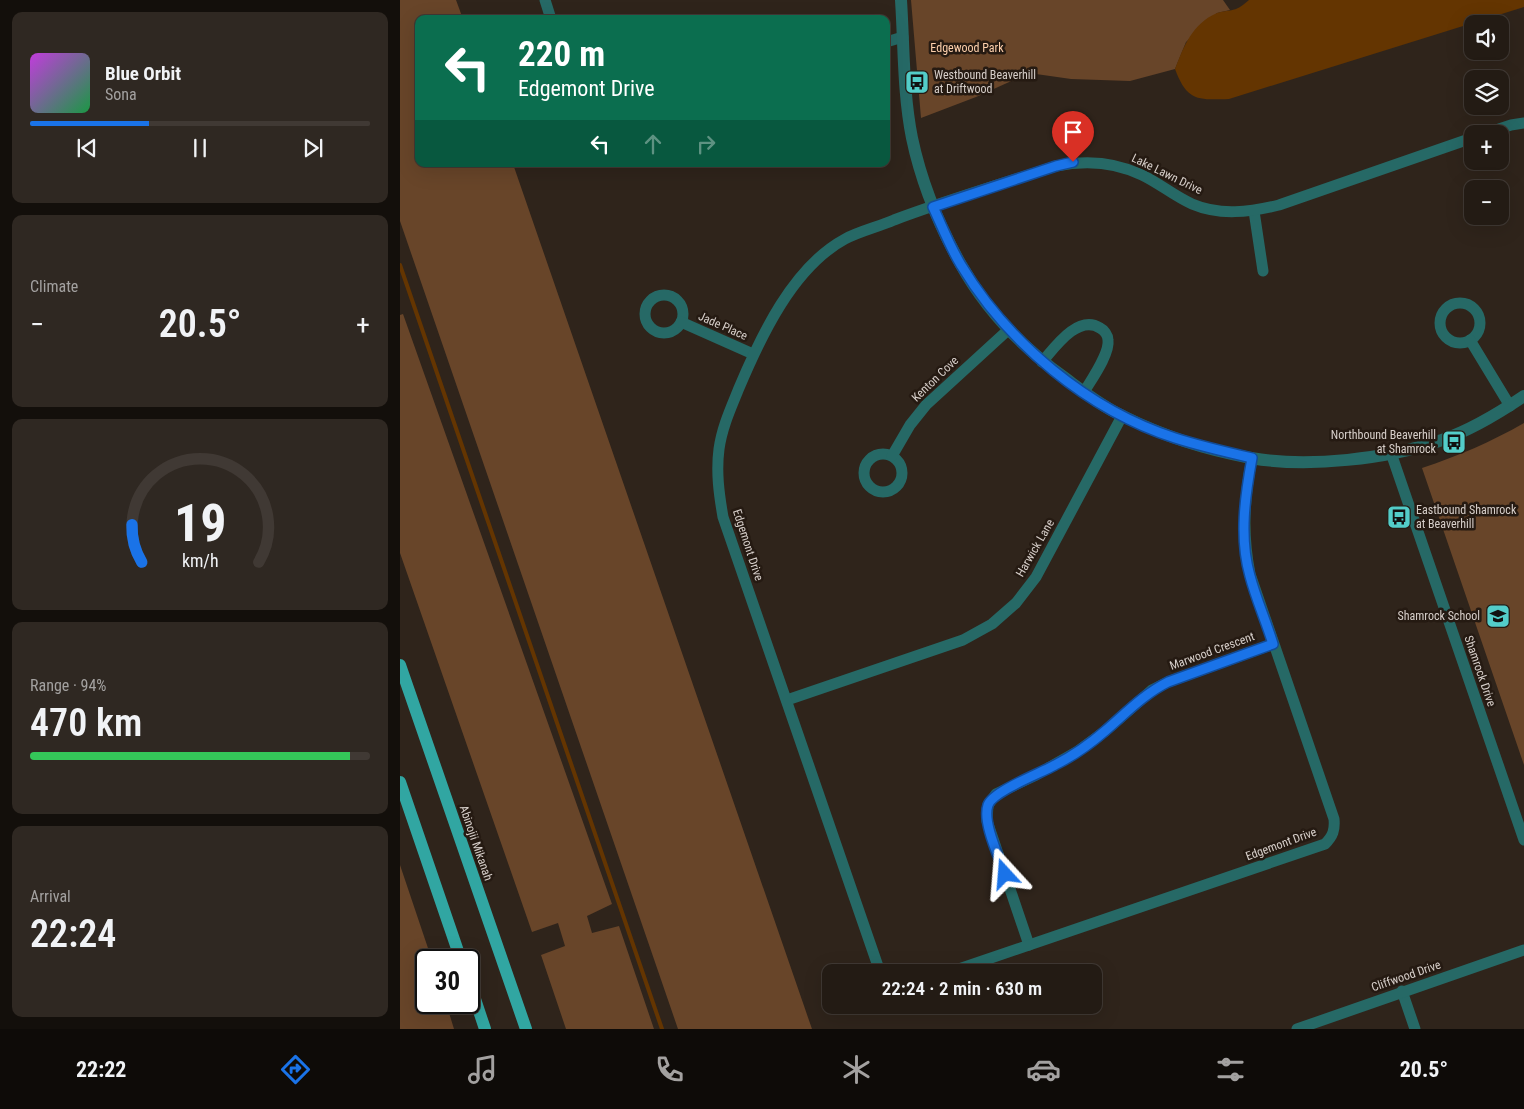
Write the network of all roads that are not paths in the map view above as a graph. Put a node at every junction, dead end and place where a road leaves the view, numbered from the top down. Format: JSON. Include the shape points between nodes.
{"nodes":[{"id":1,"x":545,"y":0,"type":"edge"},
{"id":2,"x":901,"y":0,"type":"edge"},
{"id":3,"x":550,"y":15,"type":"edge"},
{"id":4,"x":904,"y":37,"type":"junction"},
{"id":5,"x":890,"y":41,"type":"edge"},
{"id":6,"x":1524,"y":124,"type":"edge"},
{"id":7,"x":1508,"y":125,"type":"edge"},
{"id":8,"x":1464,"y":141,"type":"edge"},
{"id":9,"x":933,"y":207,"type":"junction"},
{"id":10,"x":1254,"y":211,"type":"junction"},
{"id":11,"x":1263,"y":271,"type":"dead end"},
{"id":12,"x":682,"y":322,"type":"dead end"},
{"id":13,"x":1008,"y":330,"type":"junction"},
{"id":14,"x":1470,"y":340,"type":"dead end"},
{"id":15,"x":753,"y":354,"type":"junction"},
{"id":16,"x":1042,"y":362,"type":"junction"},
{"id":17,"x":1084,"y":392,"type":"junction"},
{"id":18,"x":1524,"y":396,"type":"edge"},
{"id":19,"x":1510,"y":406,"type":"junction"},
{"id":20,"x":1122,"y":416,"type":"junction"},
{"id":21,"x":1391,"y":453,"type":"junction"},
{"id":22,"x":892,"y":456,"type":"dead end"},
{"id":23,"x":1252,"y":458,"type":"junction"},
{"id":24,"x":1273,"y":644,"type":"junction"},
{"id":25,"x":400,"y":666,"type":"edge"},
{"id":26,"x":787,"y":700,"type":"junction"},
{"id":27,"x":400,"y":782,"type":"edge"},
{"id":28,"x":400,"y":796,"type":"edge"},
{"id":29,"x":410,"y":811,"type":"junction"},
{"id":30,"x":1524,"y":840,"type":"edge"},
{"id":31,"x":1029,"y":945,"type":"junction"},
{"id":32,"x":458,"y":949,"type":"edge"},
{"id":33,"x":1524,"y":950,"type":"edge"},
{"id":34,"x":877,"y":964,"type":"edge"},
{"id":35,"x":973,"y":964,"type":"edge"},
{"id":36,"x":1402,"y":991,"type":"junction"},
{"id":37,"x":480,"y":1014,"type":"edge"},
{"id":38,"x":485,"y":1029,"type":"edge"},
{"id":39,"x":526,"y":1029,"type":"edge"},
{"id":40,"x":1297,"y":1029,"type":"edge"},
{"id":41,"x":1415,"y":1029,"type":"edge"}],
"edges":[{"from":1,"to":3,"type":"street"},
{"from":2,"to":4,"type":"street"},
{"from":4,"to":5,"type":"street"},
{"from":4,"to":9,"type":"street","via":[[912,138]]},
{"from":6,"to":7,"type":"street"},
{"from":8,"to":10,"type":"street","name":"Lake Lawn Drive"},
{"from":9,"to":10,"type":"street","name":"Lake Lawn Drive","via":[[1073,162],[1126,168],[1203,207],[1226,212]]},
{"from":9,"to":13,"type":"street","via":[[960,264]]},
{"from":9,"to":15,"type":"street","name":"Edgemont Drive","via":[[845,240],[819,258],[798,280]]},
{"from":10,"to":11,"type":"street"},
{"from":12,"to":15,"type":"street","name":"Jade Place"},
{"from":13,"to":16,"type":"street"},
{"from":13,"to":22,"type":"street","name":"Kenton Cove","via":[[926,405],[910,424]]},
{"from":14,"to":19,"type":"street"},
{"from":15,"to":26,"type":"street","name":"Edgemont Drive","via":[[725,422],[717,484],[723,517]]},
{"from":16,"to":17,"type":"street"},
{"from":16,"to":17,"type":"street","via":[[1074,329],[1094,324],[1104,330],[1108,340],[1106,352]]},
{"from":17,"to":20,"type":"street"},
{"from":18,"to":19,"type":"street"},
{"from":19,"to":21,"type":"street","via":[[1443,439]]},
{"from":20,"to":23,"type":"street","via":[[1174,438]]},
{"from":20,"to":26,"type":"street","name":"Harwick Lane","via":[[1036,577],[1016,603],[992,624],[963,640]]},
{"from":21,"to":23,"type":"street","via":[[1343,460]]},
{"from":21,"to":30,"type":"street","name":"Shamrock Drive"},
{"from":23,"to":24,"type":"street","name":"Edgemont Drive","via":[[1244,520],[1245,546],[1250,574]]},
{"from":24,"to":31,"type":"street","name":"Marwood Crescent","via":[[1152,690],[1078,751],[996,794],[988,805],[986,821]]},
{"from":24,"to":31,"type":"street","name":"Edgemont Drive","via":[[1334,819],[1332,837],[1325,844]]},
{"from":25,"to":39,"type":"main road","name":"Abinojii Mikanah"},
{"from":26,"to":34,"type":"street","name":"Edgemont Drive"},
{"from":27,"to":29,"type":"main road"},
{"from":28,"to":29,"type":"main road"},
{"from":29,"to":32,"type":"main road"},
{"from":31,"to":35,"type":"street","name":"Edgemont Drive"},
{"from":33,"to":36,"type":"street","name":"Cliffwood Drive"},
{"from":36,"to":40,"type":"street","name":"Cliffwood Drive"},
{"from":36,"to":41,"type":"street"},
{"from":37,"to":38,"type":"main road"}]}
